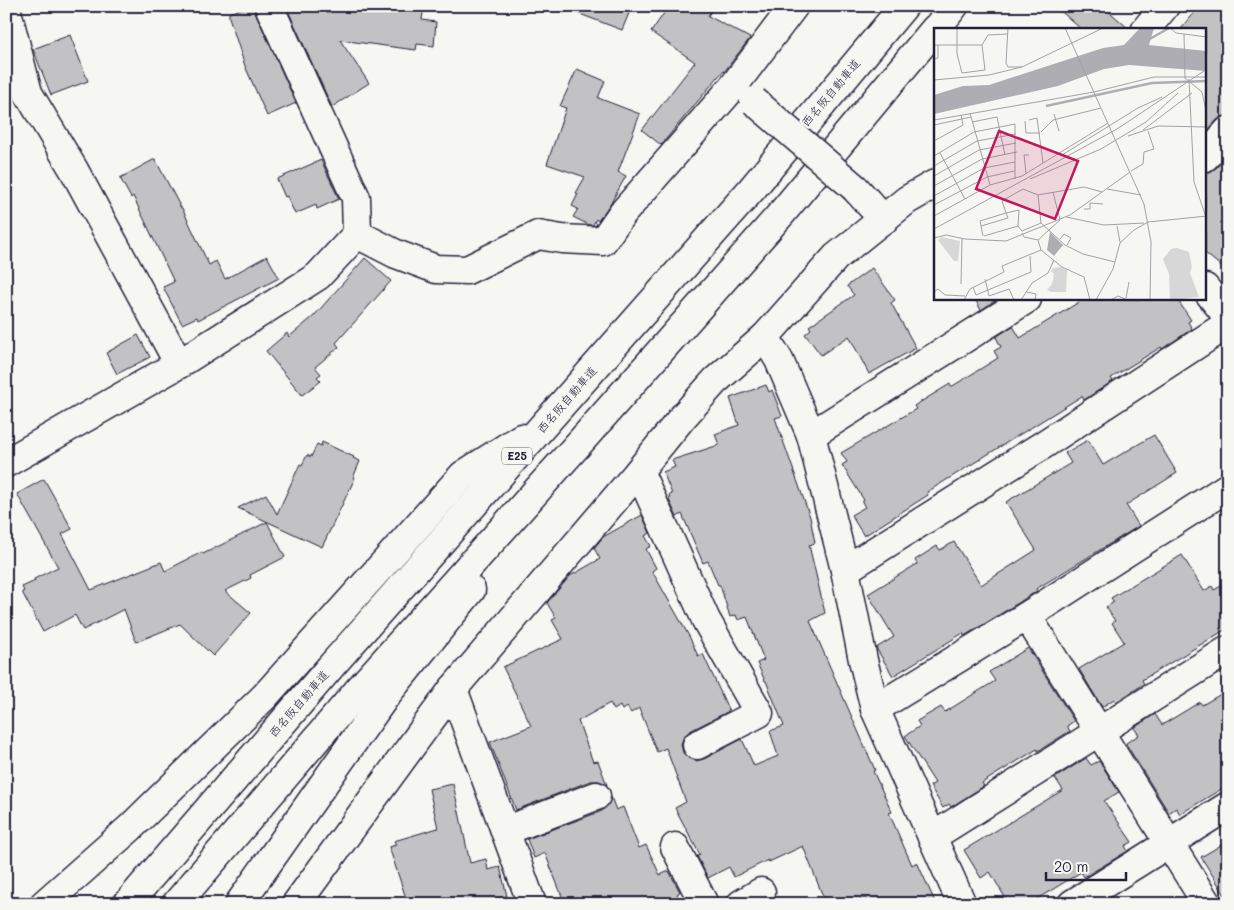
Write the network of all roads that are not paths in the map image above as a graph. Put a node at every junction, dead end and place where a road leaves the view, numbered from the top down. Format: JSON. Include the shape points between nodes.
{"nodes":[{"id":1,"x":269,"y":6,"type":"edge"},
{"id":2,"x":794,"y":6,"type":"edge"},
{"id":3,"x":904,"y":6,"type":"edge"},
{"id":4,"x":954,"y":6,"type":"edge"},
{"id":5,"x":1165,"y":6,"type":"edge"},
{"id":6,"x":6,"y":7,"type":"edge"},
{"id":7,"x":937,"y":28,"type":"edge"},
{"id":8,"x":1147,"y":28,"type":"edge"},
{"id":9,"x":934,"y":31,"type":"edge"},
{"id":10,"x":6,"y":68,"type":"edge"},
{"id":11,"x":28,"y":93,"type":"junction"},
{"id":12,"x":743,"y":95,"type":"junction"},
{"id":13,"x":1228,"y":130,"type":"edge"},
{"id":14,"x":1206,"y":156,"type":"edge"},
{"id":15,"x":934,"y":185,"type":"edge"},
{"id":16,"x":884,"y":220,"type":"junction"},
{"id":17,"x":357,"y":234,"type":"junction"},
{"id":18,"x":1206,"y":289,"type":"edge"},
{"id":19,"x":1025,"y":300,"type":"edge"},
{"id":20,"x":1228,"y":317,"type":"edge"},
{"id":21,"x":1228,"y":324,"type":"edge"},
{"id":22,"x":765,"y":337,"type":"junction"},
{"id":23,"x":179,"y":364,"type":"junction"},
{"id":24,"x":552,"y":417,"type":"junction"},
{"id":25,"x":811,"y":435,"type":"junction"},
{"id":26,"x":582,"y":440,"type":"junction"},
{"id":27,"x":6,"y":463,"type":"edge"},
{"id":28,"x":638,"y":471,"type":"junction"},
{"id":29,"x":1228,"y":487,"type":"edge"},
{"id":30,"x":845,"y":570,"type":"junction"},
{"id":31,"x":1027,"y":616,"type":"junction"},
{"id":32,"x":1228,"y":650,"type":"edge"},
{"id":33,"x":452,"y":689,"type":"junction"},
{"id":34,"x":875,"y":709,"type":"junction"},
{"id":35,"x":1098,"y":732,"type":"junction"},
{"id":36,"x":698,"y":745,"type":"dead end"},
{"id":37,"x":596,"y":796,"type":"dead end"},
{"id":38,"x":1228,"y":806,"type":"edge"},
{"id":39,"x":505,"y":831,"type":"junction"},
{"id":40,"x":932,"y":836,"type":"junction"},
{"id":41,"x":1168,"y":843,"type":"junction"},
{"id":42,"x":674,"y":847,"type":"dead end"},
{"id":43,"x":44,"y":904,"type":"edge"},
{"id":44,"x":127,"y":904,"type":"edge"},
{"id":45,"x":176,"y":904,"type":"edge"},
{"id":46,"x":239,"y":904,"type":"edge"},
{"id":47,"x":296,"y":904,"type":"edge"},
{"id":48,"x":532,"y":904,"type":"edge"},
{"id":49,"x":704,"y":904,"type":"edge"},
{"id":50,"x":962,"y":904,"type":"edge"},
{"id":51,"x":1072,"y":904,"type":"edge"},
{"id":52,"x":1207,"y":904,"type":"edge"}],
"edges":[{"from":1,"to":17,"type":"main road","via":[[356,198]]},
{"from":2,"to":12,"type":"main road"},
{"from":3,"to":24,"type":"main road","name":"西名阪自動車道","number":"E25","via":[[751,190]]},
{"from":4,"to":7,"type":"main road"},
{"from":5,"to":8,"type":"main road"},
{"from":6,"to":11,"type":"main road"},
{"from":9,"to":26,"type":"main road","via":[[781,214]]},
{"from":10,"to":11,"type":"main road"},
{"from":11,"to":23,"type":"main road","via":[[74,170]]},
{"from":12,"to":16,"type":"main road","bridge":true,"via":[[855,188]]},
{"from":12,"to":17,"type":"main road","via":[[622,215],[603,241],[538,235],[467,270],[436,269]]},
{"from":13,"to":14,"type":"main road"},
{"from":15,"to":16,"type":"main road","via":[[907,200]]},
{"from":16,"to":22,"type":"main road","via":[[836,257]]},
{"from":17,"to":23,"type":"main road","via":[[318,276]]},
{"from":18,"to":20,"type":"main road"},
{"from":19,"to":25,"type":"main road"},
{"from":21,"to":30,"type":"main road"},
{"from":22,"to":25,"type":"main road","via":[[779,360]]},
{"from":22,"to":28,"type":"main road","via":[[715,381]]},
{"from":23,"to":27,"type":"main road"},
{"from":24,"to":43,"type":"main road","via":[[463,475],[265,696],[130,828]]},
{"from":24,"to":44,"type":"main road","name":"西名阪自動車道","number":"E25","via":[[332,664]]},
{"from":25,"to":30,"type":"main road"},
{"from":26,"to":45,"type":"main road","via":[[360,687]]},
{"from":26,"to":46,"type":"main road","via":[[563,475],[387,694]]},
{"from":28,"to":33,"type":"main road"},
{"from":28,"to":36,"type":"main road","via":[[706,620],[759,713]]},
{"from":29,"to":31,"type":"main road"},
{"from":30,"to":34,"type":"main road"},
{"from":31,"to":34,"type":"main road"},
{"from":31,"to":35,"type":"main road"},
{"from":32,"to":35,"type":"main road"},
{"from":33,"to":39,"type":"main road"},
{"from":33,"to":47,"type":"main road"},
{"from":34,"to":40,"type":"main road"},
{"from":35,"to":40,"type":"main road"},
{"from":35,"to":41,"type":"main road"},
{"from":37,"to":39,"type":"main road"},
{"from":38,"to":41,"type":"main road"},
{"from":39,"to":48,"type":"main road"},
{"from":40,"to":50,"type":"main road"},
{"from":41,"to":51,"type":"main road"},
{"from":41,"to":52,"type":"main road"},
{"from":42,"to":49,"type":"main road"}]}
